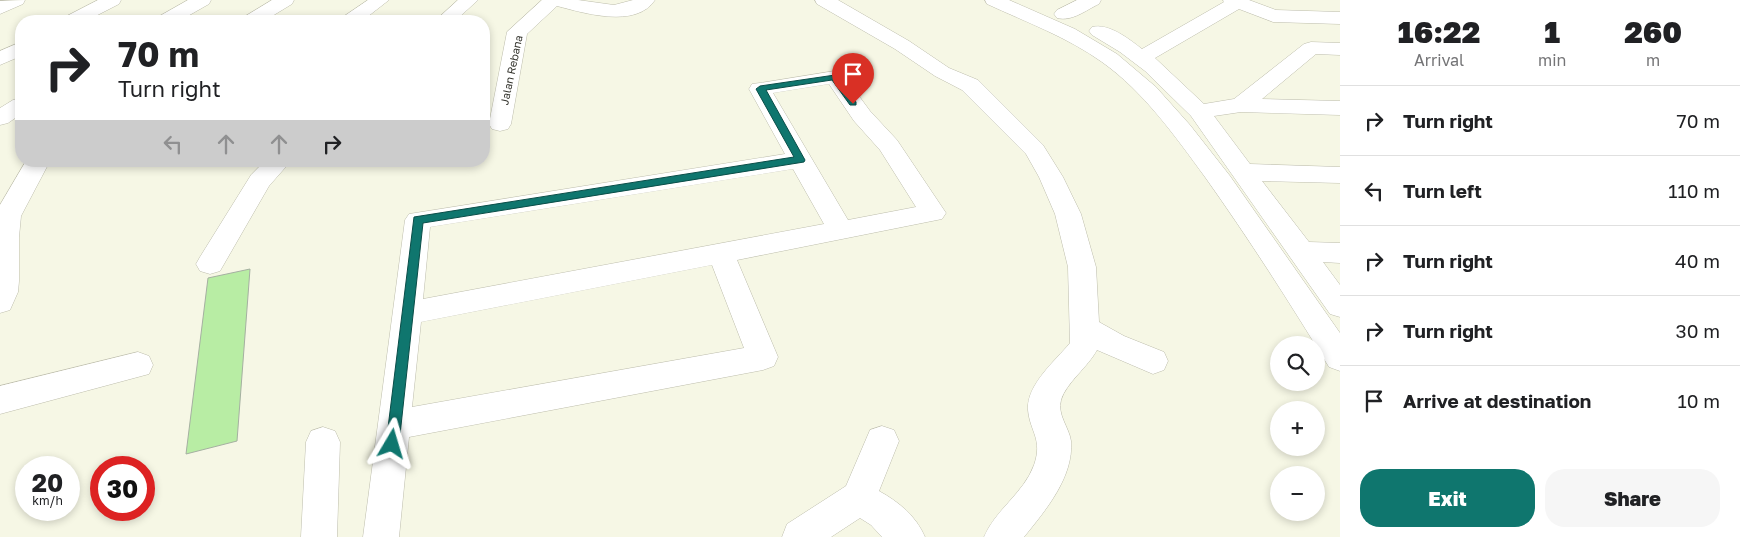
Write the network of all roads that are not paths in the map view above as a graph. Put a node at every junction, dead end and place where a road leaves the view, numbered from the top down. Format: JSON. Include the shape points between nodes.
{"nodes":[{"id":1,"x":16,"y":0,"type":"edge"},
{"id":2,"x":112,"y":0,"type":"edge"},
{"id":3,"x":202,"y":0,"type":"edge"},
{"id":4,"x":285,"y":0,"type":"edge"},
{"id":5,"x":380,"y":0,"type":"edge"},
{"id":6,"x":469,"y":0,"type":"edge"},
{"id":7,"x":555,"y":0,"type":"edge"},
{"id":8,"x":646,"y":0,"type":"edge"},
{"id":9,"x":824,"y":0,"type":"edge"},
{"id":10,"x":994,"y":0,"type":"edge"},
{"id":11,"x":1032,"y":0,"type":"edge"},
{"id":12,"x":1092,"y":0,"type":"edge"},
{"id":13,"x":1234,"y":1,"type":"edge"},
{"id":14,"x":0,"y":8,"type":"edge"},
{"id":15,"x":1064,"y":14,"type":"junction"},
{"id":16,"x":83,"y":15,"type":"edge"},
{"id":17,"x":176,"y":15,"type":"edge"},
{"id":18,"x":261,"y":15,"type":"edge"},
{"id":19,"x":359,"y":15,"type":"edge"},
{"id":20,"x":451,"y":15,"type":"edge"},
{"id":21,"x":1292,"y":17,"type":"junction"},
{"id":22,"x":1340,"y":18,"type":"edge"},
{"id":23,"x":1332,"y":49,"type":"edge"},
{"id":24,"x":15,"y":51,"type":"edge"},
{"id":25,"x":1143,"y":58,"type":"junction"},
{"id":26,"x":0,"y":59,"type":"edge"},
{"id":27,"x":1340,"y":66,"type":"edge"},
{"id":28,"x":1241,"y":105,"type":"junction"},
{"id":29,"x":1340,"y":108,"type":"edge"},
{"id":30,"x":1199,"y":112,"type":"junction"},
{"id":31,"x":500,"y":124,"type":"dead end"},
{"id":32,"x":800,"y":160,"type":"junction"},
{"id":33,"x":36,"y":167,"type":"edge"},
{"id":34,"x":273,"y":167,"type":"edge"},
{"id":35,"x":1242,"y":172,"type":"junction"},
{"id":36,"x":1340,"y":174,"type":"edge"},
{"id":37,"x":841,"y":231,"type":"junction"},
{"id":38,"x":1301,"y":252,"type":"junction"},
{"id":39,"x":1340,"y":253,"type":"edge"},
{"id":40,"x":721,"y":254,"type":"junction"},
{"id":41,"x":210,"y":264,"type":"dead end"},
{"id":42,"x":0,"y":302,"type":"edge"},
{"id":43,"x":1340,"y":306,"type":"edge"},
{"id":44,"x":409,"y":313,"type":"junction"},
{"id":45,"x":1086,"y":329,"type":"junction"},
{"id":46,"x":1340,"y":358,"type":"edge"},
{"id":47,"x":1153,"y":361,"type":"dead end"},
{"id":48,"x":138,"y":365,"type":"dead end"},
{"id":49,"x":0,"y":400,"type":"edge"},
{"id":50,"x":395,"y":425,"type":"junction"},
{"id":51,"x":882,"y":441,"type":"dead end"},
{"id":52,"x":323,"y":442,"type":"dead end"},
{"id":53,"x":859,"y":498,"type":"junction"},
{"id":54,"x":319,"y":537,"type":"edge"},
{"id":55,"x":381,"y":537,"type":"edge"},
{"id":56,"x":800,"y":537,"type":"edge"},
{"id":57,"x":907,"y":537,"type":"edge"},
{"id":58,"x":1002,"y":537,"type":"edge"}],
"edges":[{"from":1,"to":14,"type":"street"},
{"from":2,"to":16,"type":"street"},
{"from":3,"to":17,"type":"street"},
{"from":4,"to":18,"type":"street"},
{"from":5,"to":19,"type":"street"},
{"from":6,"to":20,"type":"street"},
{"from":7,"to":8,"type":"street","via":[[605,11],[627,9]]},
{"from":7,"to":31,"type":"street","name":"Jalan Rebana","via":[[517,32]]},
{"from":9,"to":45,"type":"street","via":[[942,72],[970,85],[1035,150],[1068,214],[1082,267]]},
{"from":10,"to":46,"type":"street","via":[[1108,56],[1139,81],[1243,210]]},
{"from":11,"to":15,"type":"street"},
{"from":12,"to":15,"type":"street"},
{"from":13,"to":21,"type":"street","via":[[1273,16]]},
{"from":13,"to":25,"type":"street"},
{"from":15,"to":25,"type":"street","via":[[1109,36]]},
{"from":21,"to":22,"type":"street"},
{"from":21,"to":23,"type":"street"},
{"from":23,"to":27,"type":"street"},
{"from":23,"to":28,"type":"street","via":[[1311,48]]},
{"from":24,"to":26,"type":"street"},
{"from":25,"to":30,"type":"street","via":[[1173,83]]},
{"from":28,"to":29,"type":"street"},
{"from":28,"to":30,"type":"street"},
{"from":30,"to":35,"type":"street"},
{"from":32,"to":37,"type":"street"},
{"from":32,"to":37,"type":"street","via":[[760,89],[835,78],[862,116],[889,145],[933,213]]},
{"from":32,"to":44,"type":"street","via":[[418,220]]},
{"from":33,"to":42,"type":"street","via":[[8,216],[6,280]]},
{"from":34,"to":41,"type":"street","via":[[260,181]]},
{"from":35,"to":36,"type":"street"},
{"from":35,"to":38,"type":"street"},
{"from":37,"to":40,"type":"street"},
{"from":38,"to":39,"type":"street"},
{"from":38,"to":43,"type":"street"},
{"from":40,"to":44,"type":"street"},
{"from":40,"to":50,"type":"street","via":[[762,357]]},
{"from":44,"to":50,"type":"street"},
{"from":45,"to":47,"type":"street","via":[[1113,346]]},
{"from":45,"to":58,"type":"street","via":[[1085,345],[1046,396],[1043,406],[1054,441],[1051,466]]},
{"from":48,"to":49,"type":"street"},
{"from":50,"to":55,"type":"street"},
{"from":51,"to":53,"type":"street"},
{"from":52,"to":54,"type":"street"},
{"from":53,"to":56,"type":"street"},
{"from":53,"to":57,"type":"street","via":[[884,514]]}]}
